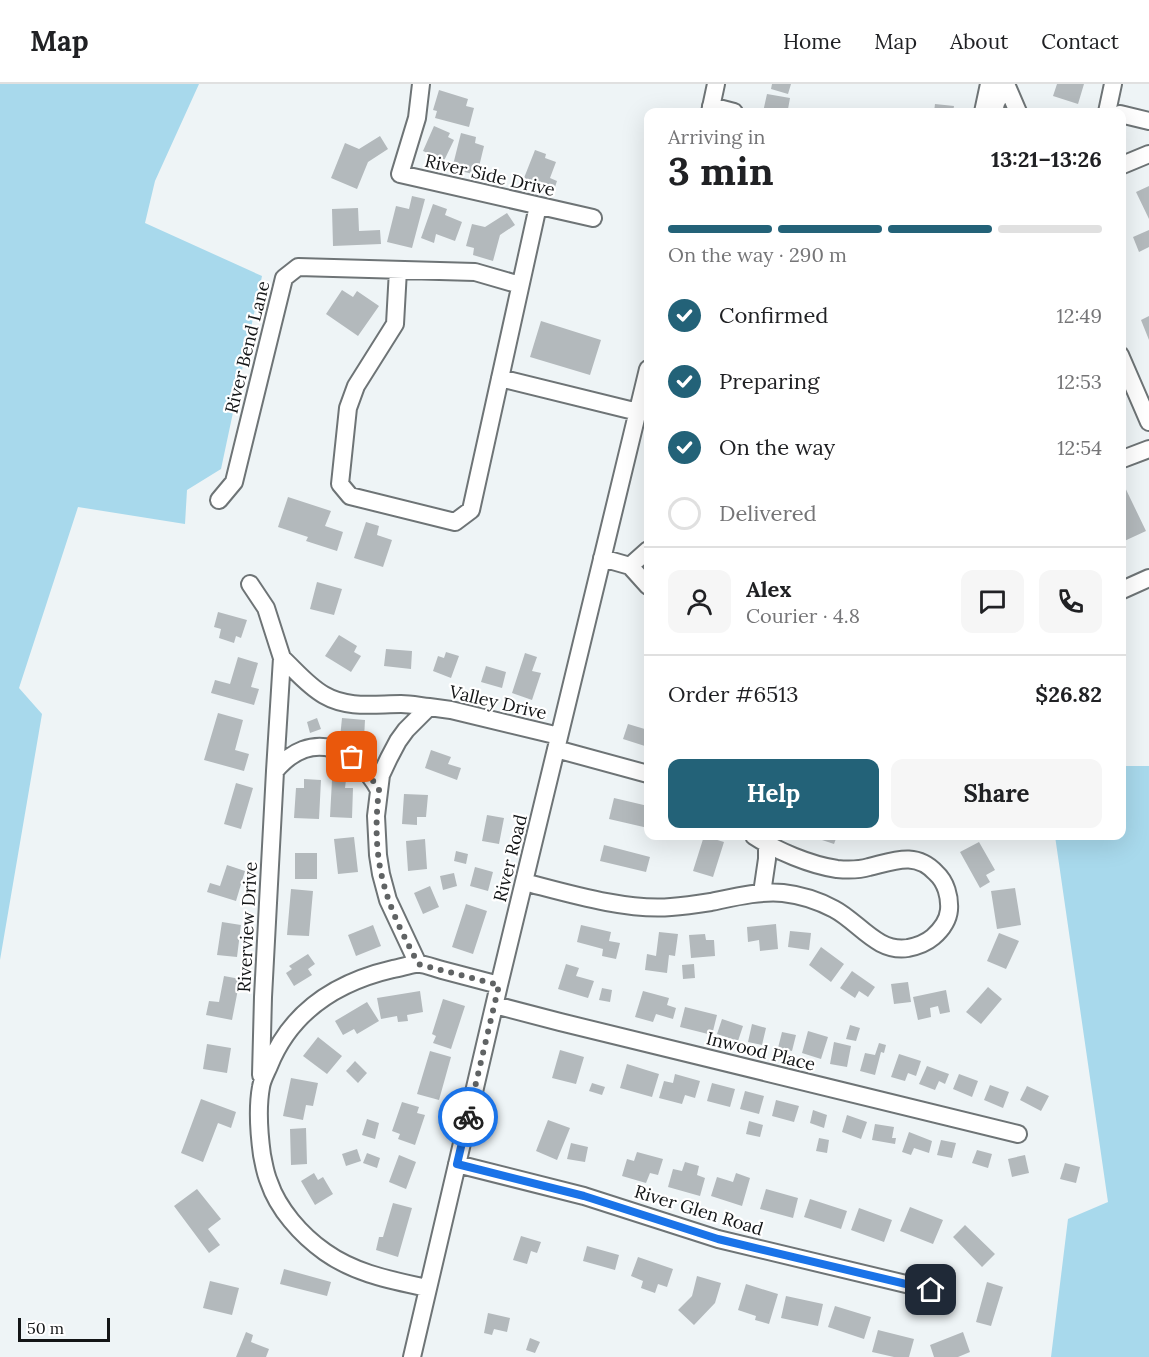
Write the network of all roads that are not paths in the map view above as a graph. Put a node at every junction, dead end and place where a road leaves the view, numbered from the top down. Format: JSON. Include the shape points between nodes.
{"nodes":[{"id":1,"x":421,"y":84,"type":"edge"},
{"id":2,"x":716,"y":84,"type":"edge"},
{"id":3,"x":990,"y":84,"type":"edge"},
{"id":4,"x":1006,"y":84,"type":"edge"},
{"id":5,"x":1113,"y":84,"type":"edge"},
{"id":6,"x":710,"y":108,"type":"edge"},
{"id":7,"x":984,"y":108,"type":"edge"},
{"id":8,"x":995,"y":108,"type":"edge"},
{"id":9,"x":1016,"y":108,"type":"edge"},
{"id":10,"x":1113,"y":108,"type":"edge"},
{"id":11,"x":1126,"y":115,"type":"edge"},
{"id":12,"x":1149,"y":121,"type":"edge"},
{"id":13,"x":1149,"y":154,"type":"edge"},
{"id":14,"x":1126,"y":164,"type":"edge"},
{"id":15,"x":538,"y":206,"type":"junction"},
{"id":16,"x":592,"y":218,"type":"dead end"},
{"id":17,"x":398,"y":270,"type":"junction"},
{"id":18,"x":520,"y":285,"type":"junction"},
{"id":19,"x":1126,"y":370,"type":"edge"},
{"id":20,"x":501,"y":378,"type":"junction"},
{"id":21,"x":642,"y":412,"type":"edge"},
{"id":22,"x":1149,"y":422,"type":"edge"},
{"id":23,"x":1149,"y":449,"type":"edge"},
{"id":24,"x":1126,"y":458,"type":"edge"},
{"id":25,"x":219,"y":500,"type":"dead end"},
{"id":26,"x":644,"y":554,"type":"edge"},
{"id":27,"x":602,"y":558,"type":"junction"},
{"id":28,"x":630,"y":566,"type":"junction"},
{"id":29,"x":1149,"y":578,"type":"edge"},
{"id":30,"x":644,"y":582,"type":"edge"},
{"id":31,"x":250,"y":584,"type":"dead end"},
{"id":32,"x":1126,"y":588,"type":"edge"},
{"id":33,"x":282,"y":658,"type":"junction"},
{"id":34,"x":429,"y":707,"type":"junction"},
{"id":35,"x":558,"y":742,"type":"junction"},
{"id":36,"x":275,"y":771,"type":"junction"},
{"id":37,"x":644,"y":773,"type":"edge"},
{"id":38,"x":379,"y":790,"type":"junction"},
{"id":39,"x":760,"y":840,"type":"edge"},
{"id":40,"x":524,"y":882,"type":"junction"},
{"id":41,"x":762,"y":893,"type":"junction"},
{"id":42,"x":418,"y":964,"type":"junction"},
{"id":43,"x":499,"y":985,"type":"junction"},
{"id":44,"x":495,"y":1005,"type":"junction"},
{"id":45,"x":261,"y":1085,"type":"junction"},
{"id":46,"x":1018,"y":1134,"type":"dead end"},
{"id":47,"x":457,"y":1164,"type":"junction"},
{"id":48,"x":427,"y":1288,"type":"junction"},
{"id":49,"x":931,"y":1290,"type":"dead end"},
{"id":50,"x":411,"y":1357,"type":"edge"}],
"edges":[{"from":1,"to":15,"type":"street","name":"River Side Drive","via":[[417,118],[400,174]]},
{"from":2,"to":6,"type":"street"},
{"from":3,"to":7,"type":"street"},
{"from":4,"to":8,"type":"street"},
{"from":4,"to":9,"type":"street"},
{"from":5,"to":10,"type":"street"},
{"from":11,"to":12,"type":"street"},
{"from":13,"to":14,"type":"street"},
{"from":15,"to":16,"type":"street","name":"River Side Drive"},
{"from":15,"to":18,"type":"street"},
{"from":17,"to":18,"type":"street","name":"River Bend Lane","via":[[475,272]]},
{"from":17,"to":20,"type":"street","via":[[395,324],[356,386],[348,408],[340,484],[350,496],[455,522],[461,518],[471,510]]},
{"from":17,"to":25,"type":"street","name":"River Bend Lane","via":[[298,267],[284,278],[234,482]]},
{"from":18,"to":20,"type":"street"},
{"from":19,"to":22,"type":"street"},
{"from":20,"to":21,"type":"street"},
{"from":21,"to":27,"type":"street","name":"River Road"},
{"from":23,"to":24,"type":"street"},
{"from":26,"to":28,"type":"street"},
{"from":27,"to":28,"type":"street"},
{"from":27,"to":35,"type":"street","name":"River Road"},
{"from":28,"to":30,"type":"street"},
{"from":29,"to":32,"type":"street"},
{"from":31,"to":33,"type":"street","name":"Riverview Drive","via":[[266,608]]},
{"from":33,"to":34,"type":"street","name":"Valley Drive","via":[[334,700]]},
{"from":33,"to":36,"type":"street","name":"Riverview Drive"},
{"from":34,"to":35,"type":"street","name":"Valley Drive"},
{"from":34,"to":38,"type":"street","name":"Valley Drive","via":[[398,741],[381,775]]},
{"from":35,"to":37,"type":"street","name":"Valley Drive"},
{"from":35,"to":40,"type":"street","name":"River Road"},
{"from":36,"to":38,"type":"street","via":[[303,749],[328,748],[352,757]]},
{"from":36,"to":45,"type":"street","name":"Riverview Drive"},
{"from":38,"to":42,"type":"street","name":"Valley Drive","via":[[376,816],[381,874],[393,912]]},
{"from":39,"to":41,"type":"street","via":[[767,859]]},
{"from":39,"to":41,"type":"street","via":[[836,869],[867,868],[893,860],[918,861],[929,866],[944,884],[949,914],[928,941],[896,948],[883,945],[855,922],[821,903]]},
{"from":40,"to":41,"type":"street","via":[[640,906],[668,907]]},
{"from":40,"to":43,"type":"street","name":"River Road"},
{"from":42,"to":43,"type":"street"},
{"from":42,"to":45,"type":"street","via":[[359,979],[321,999],[282,1040]]},
{"from":43,"to":44,"type":"street","name":"River Road"},
{"from":44,"to":46,"type":"street","name":"Inwood Place"},
{"from":44,"to":47,"type":"street","name":"River Road"},
{"from":45,"to":48,"type":"street","name":"Riverview Drive","via":[[259,1135],[265,1171],[289,1218],[304,1235],[342,1263],[358,1271]]},
{"from":47,"to":48,"type":"street","name":"River Road"},
{"from":47,"to":49,"type":"street","name":"River Glen Road","via":[[584,1196],[718,1239]]},
{"from":48,"to":50,"type":"street","name":"River Road"}]}
